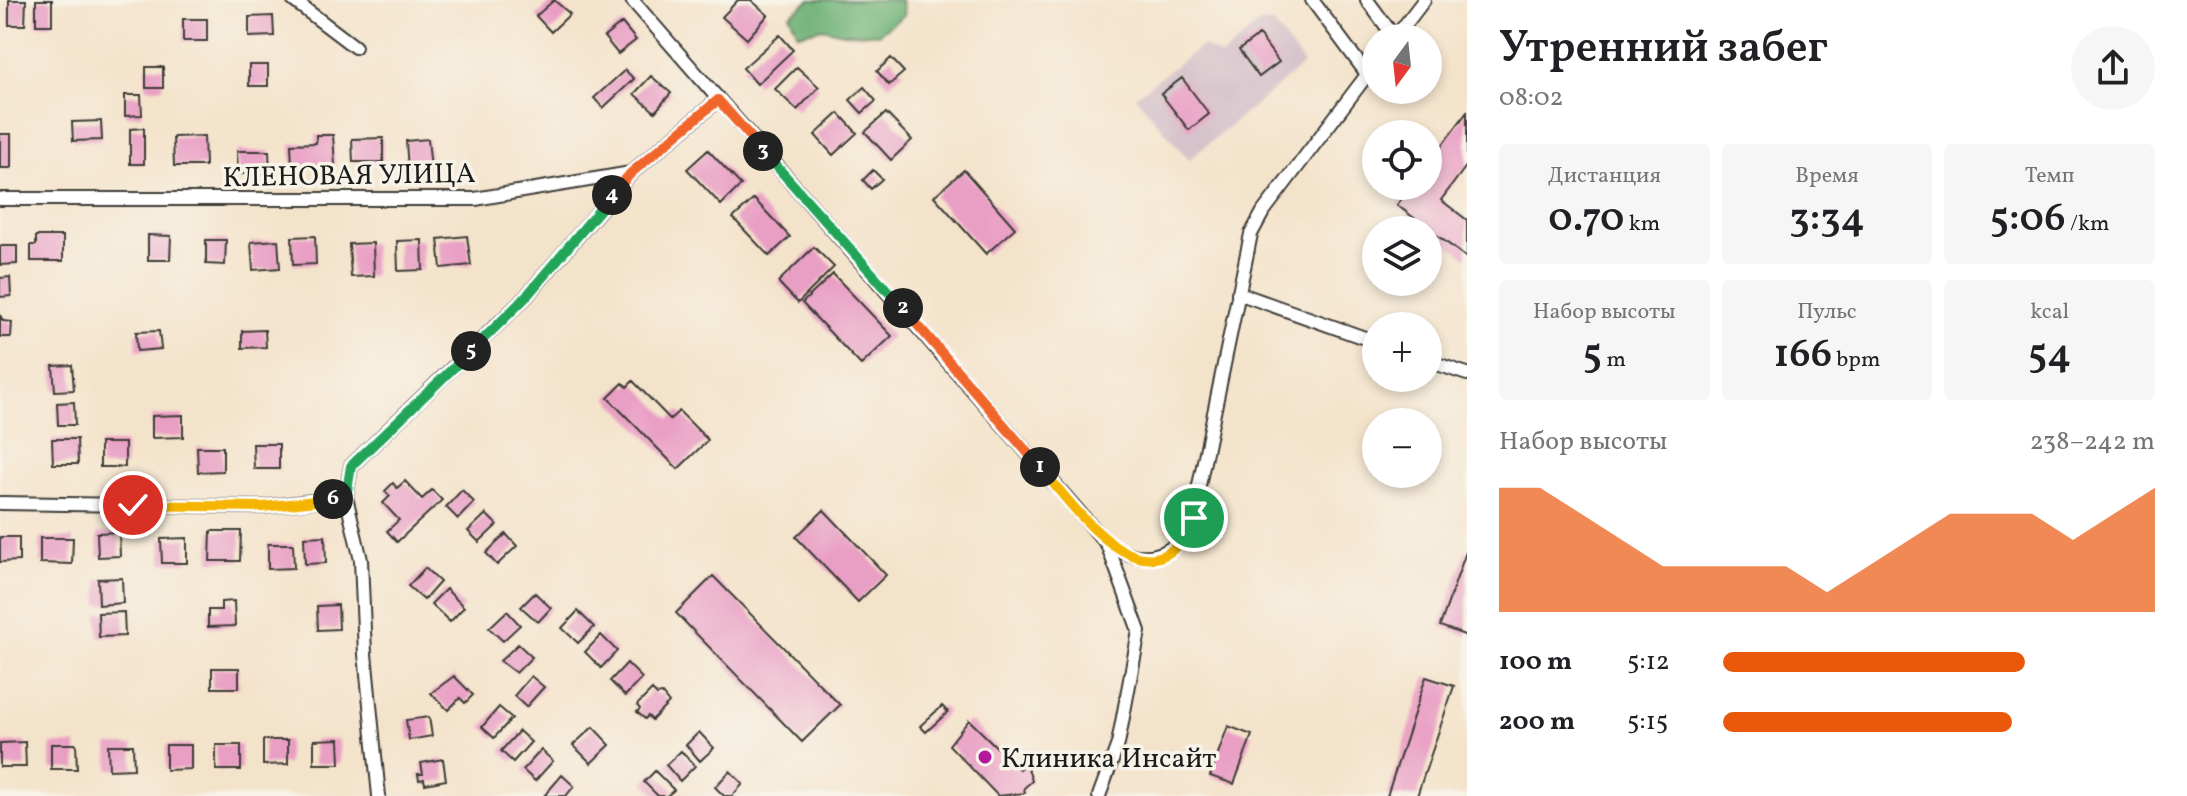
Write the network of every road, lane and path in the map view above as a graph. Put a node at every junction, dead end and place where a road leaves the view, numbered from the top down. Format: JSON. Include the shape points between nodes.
{"nodes":[{"id":1,"x":293,"y":0,"type":"edge"},
{"id":2,"x":632,"y":0,"type":"edge"},
{"id":3,"x":1312,"y":0,"type":"edge"},
{"id":4,"x":1367,"y":0,"type":"edge"},
{"id":5,"x":1424,"y":0,"type":"edge"},
{"id":6,"x":1385,"y":24,"type":"edge"},
{"id":7,"x":1406,"y":24,"type":"edge"},
{"id":8,"x":355,"y":47,"type":"dead end"},
{"id":9,"x":1362,"y":67,"type":"edge"},
{"id":10,"x":1362,"y":81,"type":"edge"},
{"id":11,"x":718,"y":100,"type":"junction"},
{"id":12,"x":631,"y":173,"type":"junction"},
{"id":13,"x":0,"y":199,"type":"edge"},
{"id":14,"x":1238,"y":293,"type":"junction"},
{"id":15,"x":1362,"y":337,"type":"edge"},
{"id":16,"x":1442,"y":366,"type":"edge"},
{"id":17,"x":1467,"y":374,"type":"edge"},
{"id":18,"x":346,"y":497,"type":"junction"},
{"id":19,"x":0,"y":503,"type":"edge"},
{"id":20,"x":1107,"y":544,"type":"junction"},
{"id":21,"x":379,"y":796,"type":"edge"},
{"id":22,"x":1099,"y":796,"type":"edge"}],
"edges":[{"from":1,"to":8,"type":"street"},
{"from":2,"to":11,"type":"street"},
{"from":3,"to":9,"type":"street"},
{"from":4,"to":6,"type":"street"},
{"from":5,"to":7,"type":"street"},
{"from":10,"to":14,"type":"street","via":[[1259,219]]},
{"from":11,"to":12,"type":"street"},
{"from":11,"to":20,"type":"street"},
{"from":12,"to":13,"type":"street","name":"КЛЕНОВАЯ УЛИЦА","via":[[475,199]]},
{"from":12,"to":18,"type":"street","via":[[525,298],[351,466]]},
{"from":14,"to":15,"type":"street"},
{"from":14,"to":20,"type":"street","via":[[1190,529],[1159,556],[1124,555]]},
{"from":16,"to":17,"type":"street"},
{"from":18,"to":19,"type":"street","via":[[263,507]]},
{"from":18,"to":21,"type":"street","via":[[361,560]]},
{"from":20,"to":22,"type":"street","via":[[1139,631],[1118,744]]}]}
